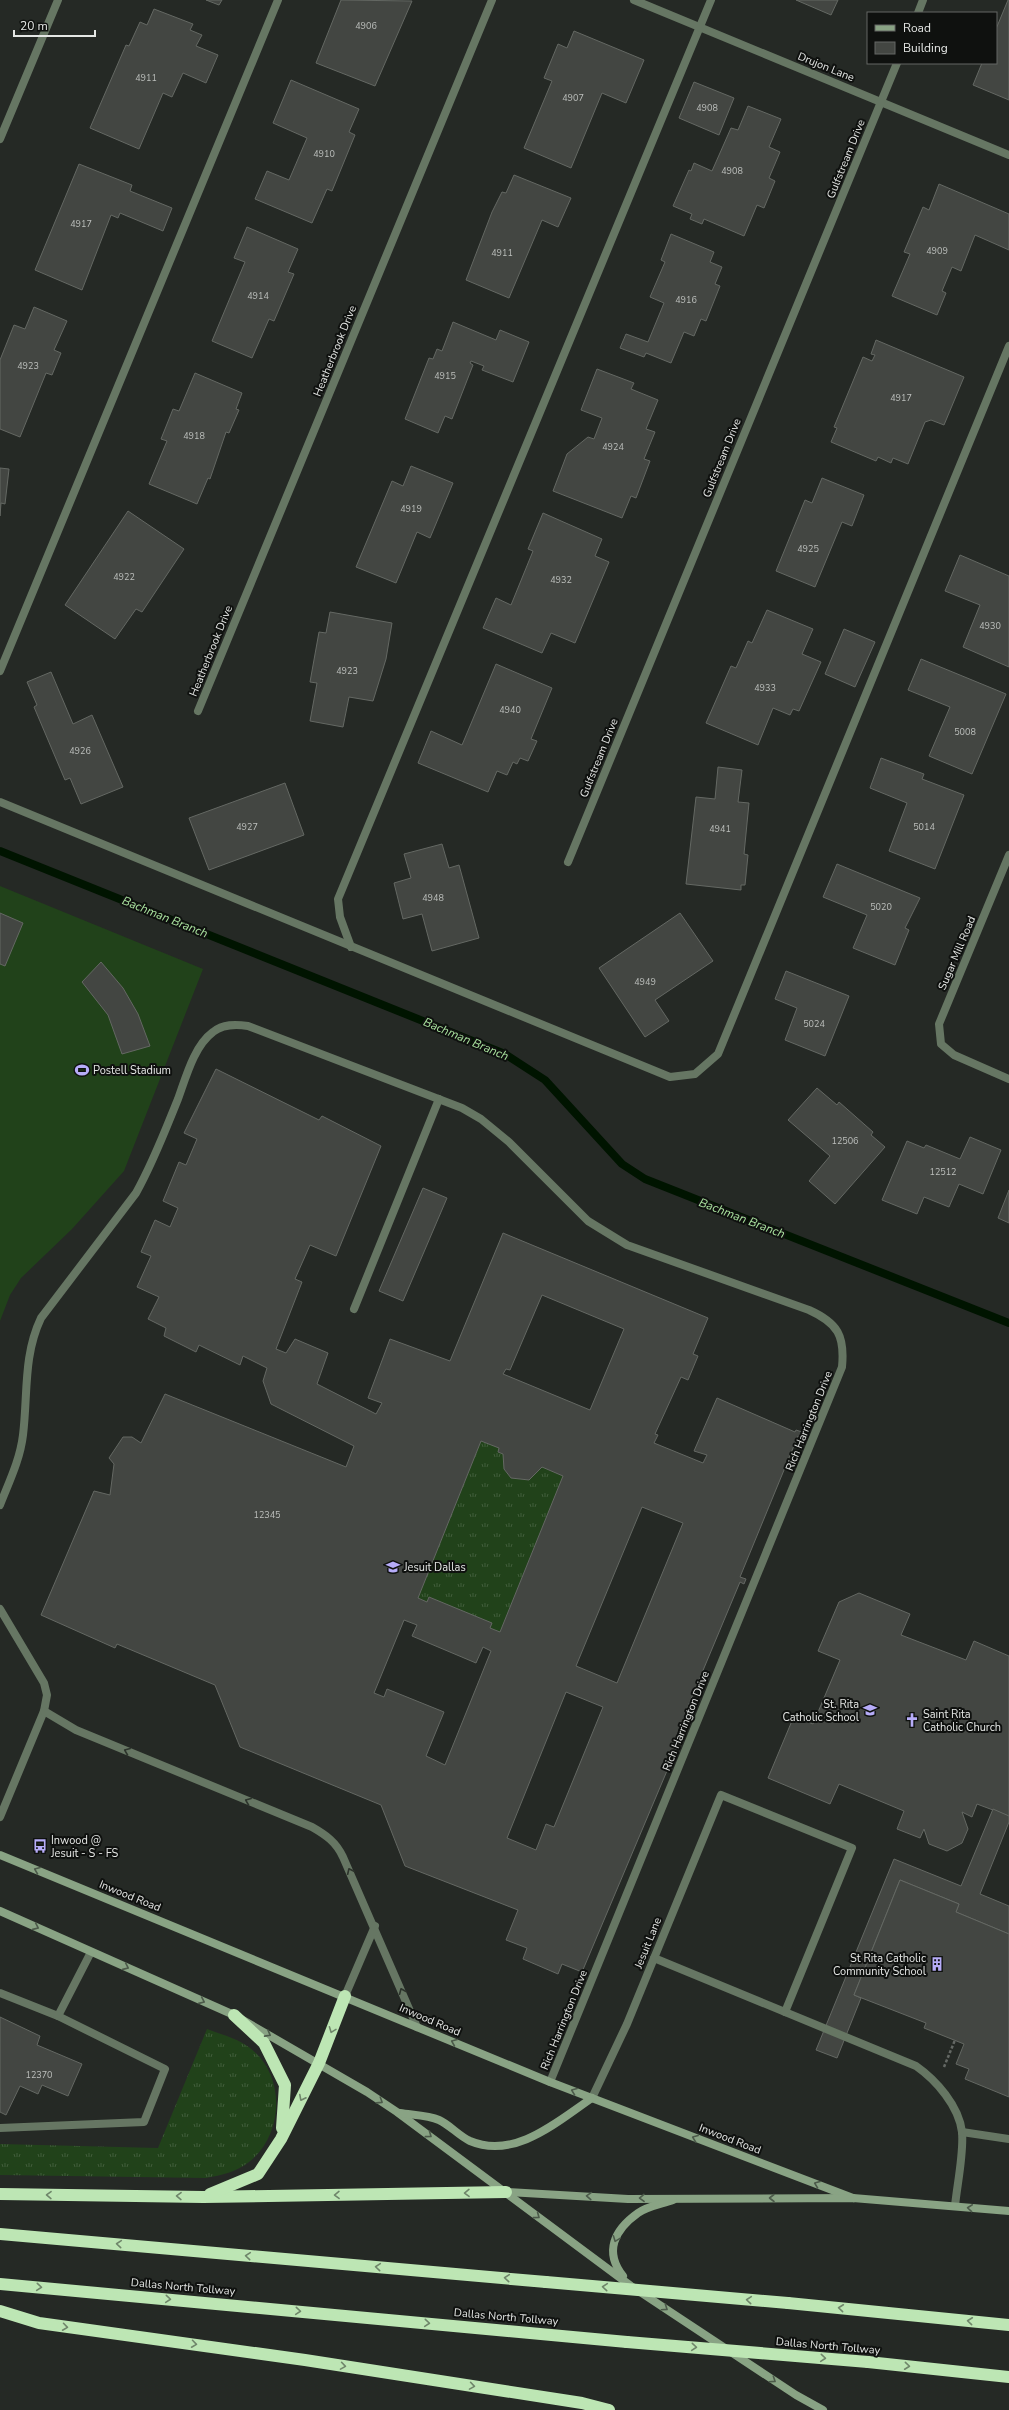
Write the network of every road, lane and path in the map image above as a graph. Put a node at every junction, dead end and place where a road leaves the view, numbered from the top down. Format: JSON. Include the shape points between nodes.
{"nodes":[{"id":1,"x":58,"y":0,"type":"edge"},
{"id":2,"x":278,"y":0,"type":"edge"},
{"id":3,"x":492,"y":0,"type":"edge"},
{"id":4,"x":634,"y":0,"type":"edge"},
{"id":5,"x":711,"y":0,"type":"edge"},
{"id":6,"x":923,"y":0,"type":"edge"},
{"id":7,"x":918,"y":12,"type":"edge"},
{"id":8,"x":700,"y":27,"type":"junction"},
{"id":9,"x":897,"y":64,"type":"edge"},
{"id":10,"x":881,"y":101,"type":"junction"},
{"id":11,"x":0,"y":139,"type":"edge"},
{"id":12,"x":1009,"y":155,"type":"edge"},
{"id":13,"x":1009,"y":346,"type":"edge"},
{"id":14,"x":0,"y":671,"type":"edge"},
{"id":15,"x":198,"y":711,"type":"dead end"},
{"id":16,"x":0,"y":802,"type":"edge"},
{"id":17,"x":1009,"y":856,"type":"edge"},
{"id":18,"x":568,"y":862,"type":"dead end"},
{"id":19,"x":1006,"y":871,"type":"edge"},
{"id":20,"x":351,"y":947,"type":"junction"},
{"id":21,"x":1009,"y":1079,"type":"edge"},
{"id":22,"x":438,"y":1099,"type":"junction"},
{"id":23,"x":354,"y":1309,"type":"dead end"},
{"id":24,"x":0,"y":1505,"type":"edge"},
{"id":25,"x":0,"y":1609,"type":"edge"},
{"id":26,"x":44,"y":1711,"type":"junction"},
{"id":27,"x":0,"y":1817,"type":"edge"},
{"id":28,"x":0,"y":1855,"type":"edge"},
{"id":29,"x":0,"y":1911,"type":"edge"},
{"id":30,"x":375,"y":1926,"type":"junction"},
{"id":31,"x":91,"y":1952,"type":"junction"},
{"id":32,"x":654,"y":1958,"type":"junction"},
{"id":33,"x":0,"y":1992,"type":"edge"},
{"id":34,"x":346,"y":1996,"type":"junction"},
{"id":35,"x":785,"y":2012,"type":"junction"},
{"id":36,"x":234,"y":2015,"type":"junction"},
{"id":37,"x":58,"y":2016,"type":"junction"},
{"id":38,"x":417,"y":2026,"type":"junction"},
{"id":39,"x":955,"y":2040,"type":"dead end"},
{"id":40,"x":319,"y":2063,"type":"junction"},
{"id":41,"x":948,"y":2074,"type":"dead end"},
{"id":42,"x":550,"y":2082,"type":"junction"},
{"id":43,"x":592,"y":2098,"type":"junction"},
{"id":44,"x":397,"y":2112,"type":"junction"},
{"id":45,"x":0,"y":2128,"type":"edge"},
{"id":46,"x":962,"y":2132,"type":"junction"},
{"id":47,"x":281,"y":2139,"type":"junction"},
{"id":48,"x":1009,"y":2139,"type":"edge"},
{"id":49,"x":506,"y":2192,"type":"junction"},
{"id":50,"x":0,"y":2194,"type":"edge"},
{"id":51,"x":203,"y":2196,"type":"junction"},
{"id":52,"x":681,"y":2198,"type":"junction"},
{"id":53,"x":853,"y":2198,"type":"junction"},
{"id":54,"x":955,"y":2206,"type":"junction"},
{"id":55,"x":1009,"y":2211,"type":"edge"},
{"id":56,"x":0,"y":2234,"type":"edge"},
{"id":57,"x":0,"y":2284,"type":"edge"},
{"id":58,"x":632,"y":2286,"type":"junction"},
{"id":59,"x":0,"y":2311,"type":"edge"},
{"id":60,"x":1009,"y":2325,"type":"edge"},
{"id":61,"x":1009,"y":2377,"type":"edge"},
{"id":62,"x":609,"y":2410,"type":"edge"},
{"id":63,"x":823,"y":2410,"type":"edge"}],
"edges":[{"from":1,"to":11,"type":"street"},
{"from":2,"to":14,"type":"street"},
{"from":3,"to":15,"type":"street","name":"Heatherbrook Drive"},
{"from":4,"to":8,"type":"street","name":"Drujon Lane"},
{"from":5,"to":8,"type":"street"},
{"from":6,"to":7,"type":"street"},
{"from":8,"to":10,"type":"street","name":"Drujon Lane"},
{"from":8,"to":20,"type":"street","via":[[338,899],[340,918]]},
{"from":9,"to":10,"type":"street","name":"Gulfstream Drive"},
{"from":10,"to":12,"type":"street","name":"Drujon Lane"},
{"from":10,"to":18,"type":"street","name":"Gulfstream Drive"},
{"from":13,"to":20,"type":"street","via":[[718,1054],[695,1074],[670,1078]]},
{"from":16,"to":20,"type":"street"},
{"from":17,"to":19,"type":"street","name":"Sugar Mill Road"},
{"from":19,"to":21,"type":"street","name":"Sugar Mill Road","via":[[939,1024],[941,1044],[954,1055]]},
{"from":22,"to":23,"type":"street"},
{"from":22,"to":24,"type":"street","via":[[248,1026],[224,1026],[213,1032],[203,1042],[192,1062],[148,1173],[136,1193],[59,1291],[33,1334],[26,1371],[23,1437],[19,1457]]},
{"from":22,"to":42,"type":"street","name":"Rich Harrington Drive","via":[[462,1108],[496,1130],[574,1208],[605,1233],[646,1253],[822,1316],[833,1323],[843,1353],[842,1367]]},
{"from":25,"to":26,"type":"street","via":[[44,1683],[47,1695]]},
{"from":26,"to":27,"type":"street"},
{"from":30,"to":26,"type":"street","one_way":true,"via":[[337,1845],[325,1835],[76,1730]]},
{"from":34,"to":28,"type":"main road","name":"Inwood Road","one_way":true},
{"from":29,"to":31,"type":"main road","one_way":true},
{"from":30,"to":34,"type":"street"},
{"from":38,"to":30,"type":"street","one_way":true},
{"from":31,"to":36,"type":"main road","one_way":true},
{"from":31,"to":37,"type":"street"},
{"from":32,"to":35,"type":"street"},
{"from":32,"to":35,"type":"street","name":"Jesuit Lane","via":[[721,1796],[852,1848]]},
{"from":32,"to":43,"type":"street","name":"Jesuit Lane","via":[[612,2059]]},
{"from":33,"to":37,"type":"street"},
{"from":34,"to":38,"type":"main road","name":"Inwood Road"},
{"from":34,"to":40,"type":"highway","one_way":true},
{"from":35,"to":46,"type":"street","via":[[916,2066],[932,2077],[944,2093],[956,2113]]},
{"from":36,"to":40,"type":"main road","one_way":true},
{"from":36,"to":47,"type":"highway","via":[[264,2043],[285,2086]]},
{"from":37,"to":45,"type":"street","via":[[165,2069],[144,2122]]},
{"from":42,"to":38,"type":"main road","name":"Inwood Road","one_way":true},
{"from":39,"to":41,"type":"path","via":[[944,2067]]},
{"from":40,"to":44,"type":"main road","one_way":true},
{"from":40,"to":47,"type":"highway","one_way":true},
{"from":43,"to":42,"type":"main road","name":"Inwood Road","one_way":true},
{"from":43,"to":44,"type":"main road","via":[[535,2136],[521,2142],[506,2144],[470,2141],[438,2120]]},
{"from":53,"to":43,"type":"main road","name":"Inwood Road","one_way":true},
{"from":44,"to":49,"type":"main road","one_way":true},
{"from":46,"to":48,"type":"street"},
{"from":46,"to":54,"type":"street"},
{"from":47,"to":51,"type":"highway","via":[[258,2174]]},
{"from":49,"to":51,"type":"highway","one_way":true},
{"from":52,"to":49,"type":"main road","name":"Inwood Road","one_way":true,"via":[[628,2199]]},
{"from":49,"to":58,"type":"main road","one_way":true},
{"from":51,"to":50,"type":"highway","one_way":true},
{"from":53,"to":52,"type":"main road","name":"Inwood Road","one_way":true},
{"from":52,"to":58,"type":"main road","one_way":true,"via":[[638,2213],[622,2228],[614,2241],[614,2265]]},
{"from":53,"to":54,"type":"main road","name":"Inwood Road"},
{"from":55,"to":54,"type":"main road","name":"Inwood Road","one_way":true},
{"from":60,"to":56,"type":"highway","one_way":true,"bridge":true,"via":[[788,2303]]},
{"from":57,"to":61,"type":"highway","name":"Dallas North Tollway","one_way":true,"bridge":true},
{"from":58,"to":63,"type":"main road","one_way":true,"via":[[796,2396]]},
{"from":59,"to":62,"type":"highway","one_way":true,"via":[[39,2323],[305,2360],[582,2403]]}]}
